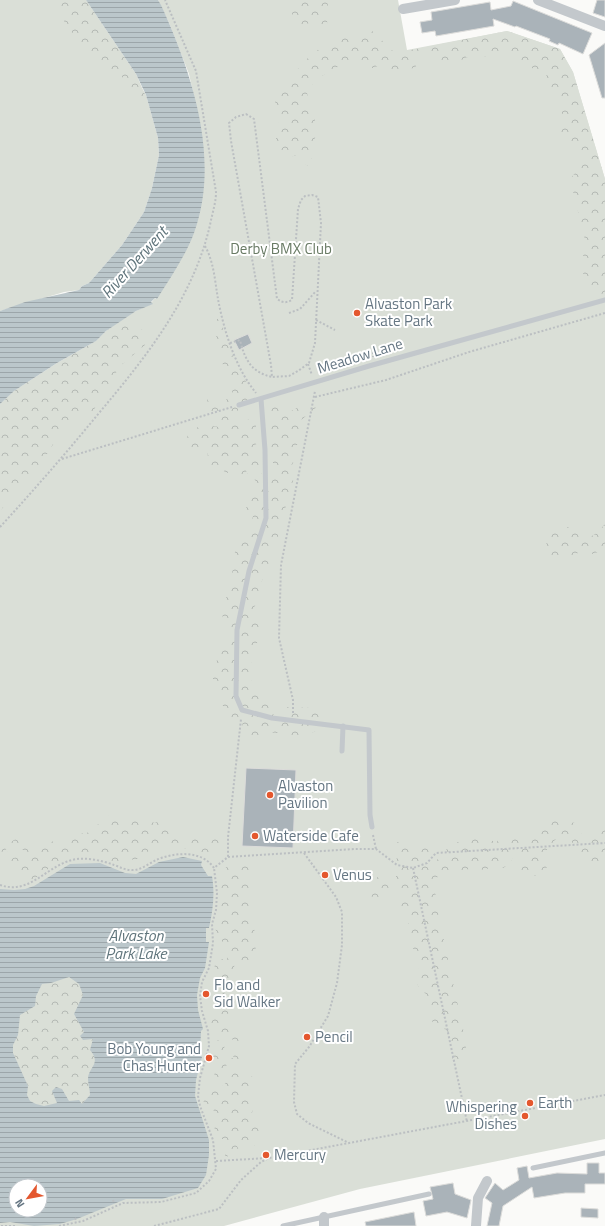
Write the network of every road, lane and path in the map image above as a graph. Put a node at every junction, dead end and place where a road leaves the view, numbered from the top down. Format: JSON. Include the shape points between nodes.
{"nodes":[{"id":1,"x":165,"y":0,"type":"edge"},
{"id":2,"x":455,"y":0,"type":"edge"},
{"id":3,"x":538,"y":0,"type":"edge"},
{"id":4,"x":437,"y":2,"type":"edge"},
{"id":5,"x":402,"y":9,"type":"dead end"},
{"id":6,"x":605,"y":26,"type":"edge"},
{"id":7,"x":205,"y":246,"type":"junction"},
{"id":8,"x":317,"y":290,"type":"junction"},
{"id":9,"x":605,"y":300,"type":"edge"},
{"id":10,"x":289,"y":313,"type":"dead end"},
{"id":11,"x":605,"y":313,"type":"edge"},
{"id":12,"x":316,"y":320,"type":"junction"},
{"id":13,"x":336,"y":330,"type":"dead end"},
{"id":14,"x":230,"y":343,"type":"junction"},
{"id":15,"x":308,"y":363,"type":"junction"},
{"id":16,"x":272,"y":377,"type":"junction"},
{"id":17,"x":315,"y":383,"type":"junction"},
{"id":18,"x":315,"y":397,"type":"junction"},
{"id":19,"x":261,"y":399,"type":"junction"},
{"id":20,"x":239,"y":406,"type":"joint"},
{"id":21,"x":61,"y":459,"type":"junction"},
{"id":22,"x":0,"y":527,"type":"edge"},
{"id":23,"x":242,"y":710,"type":"junction"},
{"id":24,"x":293,"y":720,"type":"junction"},
{"id":25,"x":343,"y":726,"type":"junction"},
{"id":26,"x":342,"y":751,"type":"dead end"},
{"id":27,"x":372,"y":826,"type":"joint"},
{"id":28,"x":605,"y":843,"type":"edge"},
{"id":29,"x":376,"y":849,"type":"junction"},
{"id":30,"x":304,"y":853,"type":"junction"},
{"id":31,"x":228,"y":857,"type":"junction"},
{"id":32,"x":214,"y":868,"type":"junction"},
{"id":33,"x":413,"y":868,"type":"junction"},
{"id":34,"x":0,"y":885,"type":"edge"},
{"id":35,"x":605,"y":1095,"type":"edge"},
{"id":36,"x":467,"y":1122,"type":"junction"},
{"id":37,"x":348,"y":1142,"type":"junction"},
{"id":38,"x":605,"y":1153,"type":"edge"},
{"id":39,"x":269,"y":1158,"type":"junction"},
{"id":40,"x":216,"y":1161,"type":"junction"},
{"id":41,"x":533,"y":1168,"type":"dead end"},
{"id":42,"x":487,"y":1180,"type":"dead end"},
{"id":43,"x":429,"y":1194,"type":"dead end"},
{"id":44,"x":324,"y":1222,"type":"edge"},
{"id":45,"x":1,"y":1226,"type":"edge"},
{"id":46,"x":16,"y":1226,"type":"edge"},
{"id":47,"x":59,"y":1226,"type":"edge"},
{"id":48,"x":154,"y":1226,"type":"edge"},
{"id":49,"x":283,"y":1226,"type":"edge"},
{"id":50,"x":476,"y":1226,"type":"edge"}],
"edges":[{"from":1,"to":7,"type":"path","via":[[188,50],[200,85],[216,192]]},
{"from":2,"to":4,"type":"street"},
{"from":3,"to":6,"type":"street"},
{"from":4,"to":5,"type":"street"},
{"from":7,"to":14,"type":"path","via":[[210,254],[218,300]]},
{"from":7,"to":21,"type":"path","via":[[190,283],[155,344]]},
{"from":8,"to":10,"type":"path","via":[[300,308]]},
{"from":8,"to":12,"type":"path"},
{"from":8,"to":16,"type":"path","via":[[321,223],[318,197],[305,196],[298,209],[292,300],[287,303],[277,299],[254,119],[246,114],[236,117],[229,123],[231,140]]},
{"from":9,"to":17,"type":"lane","name":"Meadow Lane"},
{"from":11,"to":18,"type":"path","via":[[469,352],[386,380]]},
{"from":12,"to":13,"type":"path"},
{"from":12,"to":15,"type":"path","via":[[315,343]]},
{"from":14,"to":16,"type":"path","via":[[240,340],[243,351],[256,371]]},
{"from":14,"to":19,"type":"path","via":[[246,379]]},
{"from":15,"to":16,"type":"path","via":[[289,376]]},
{"from":15,"to":17,"type":"path"},
{"from":17,"to":18,"type":"path"},
{"from":17,"to":19,"type":"lane","name":"Meadow Lane"},
{"from":18,"to":24,"type":"path","via":[[281,565],[279,638],[293,700]]},
{"from":19,"to":20,"type":"lane","name":"Meadow Lane"},
{"from":19,"to":23,"type":"lane","via":[[266,518],[249,572],[237,630],[236,696]]},
{"from":20,"to":21,"type":"path"},
{"from":21,"to":22,"type":"path"},
{"from":23,"to":24,"type":"lane","via":[[272,718]]},
{"from":23,"to":31,"type":"path"},
{"from":24,"to":25,"type":"lane"},
{"from":25,"to":26,"type":"lane"},
{"from":25,"to":27,"type":"lane","via":[[370,730]]},
{"from":27,"to":29,"type":"path"},
{"from":28,"to":33,"type":"path","via":[[436,853],[427,863]]},
{"from":29,"to":30,"type":"path","via":[[355,848]]},
{"from":29,"to":33,"type":"path","via":[[397,865]]},
{"from":30,"to":31,"type":"path"},
{"from":30,"to":37,"type":"path","via":[[336,897],[342,912],[342,945],[337,983],[328,1016],[309,1047],[294,1064],[294,1102],[297,1114],[308,1123]]},
{"from":31,"to":32,"type":"path"},
{"from":32,"to":34,"type":"path","via":[[204,858],[189,854],[166,856],[135,870],[99,860],[77,860],[69,861],[30,884],[13,887]]},
{"from":32,"to":40,"type":"path","via":[[217,893],[212,924],[213,943],[209,968],[202,982],[200,996],[209,1046],[198,1096],[211,1134],[213,1157]]},
{"from":33,"to":36,"type":"path"},
{"from":35,"to":36,"type":"path"},
{"from":36,"to":37,"type":"path"},
{"from":37,"to":39,"type":"path"},
{"from":38,"to":41,"type":"lane"},
{"from":39,"to":40,"type":"path"},
{"from":39,"to":48,"type":"path","via":[[241,1180],[219,1209]]},
{"from":40,"to":47,"type":"path","via":[[213,1176],[203,1189],[196,1193],[161,1202],[124,1203],[84,1221]]},
{"from":42,"to":50,"type":"street","via":[[478,1198]]},
{"from":43,"to":44,"type":"lane"},
{"from":44,"to":49,"type":"lane"},
{"from":45,"to":46,"type":"path"}]}
